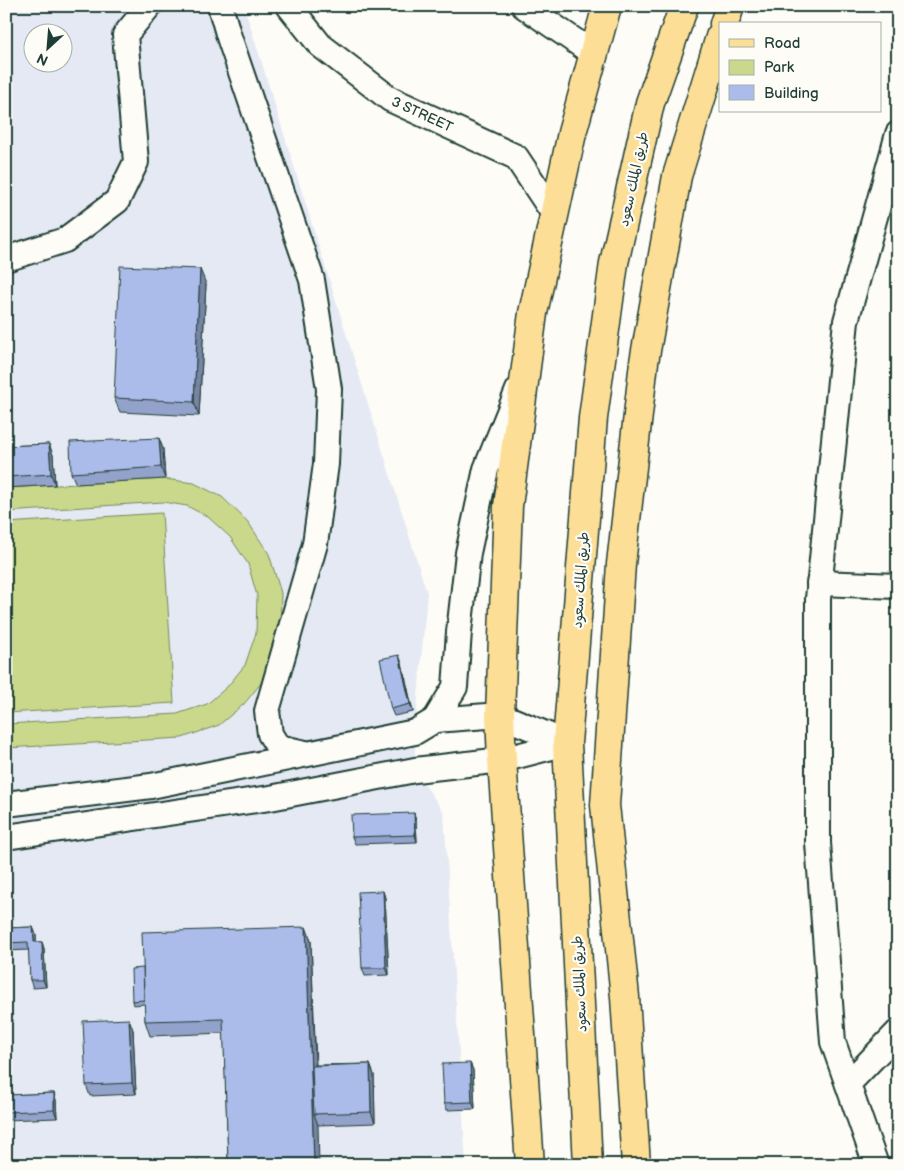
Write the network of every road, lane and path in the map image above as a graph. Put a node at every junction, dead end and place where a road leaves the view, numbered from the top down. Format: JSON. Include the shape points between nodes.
{"nodes":[{"id":1,"x":149,"y":6,"type":"edge"},
{"id":2,"x":220,"y":6,"type":"edge"},
{"id":3,"x":289,"y":6,"type":"edge"},
{"id":4,"x":524,"y":6,"type":"edge"},
{"id":5,"x":607,"y":6,"type":"edge"},
{"id":6,"x":684,"y":6,"type":"edge"},
{"id":7,"x":730,"y":6,"type":"edge"},
{"id":8,"x":725,"y":22,"type":"edge"},
{"id":9,"x":719,"y":40,"type":"edge"},
{"id":10,"x":594,"y":54,"type":"junction"},
{"id":11,"x":898,"y":134,"type":"edge"},
{"id":12,"x":554,"y":214,"type":"junction"},
{"id":13,"x":6,"y":258,"type":"edge"},
{"id":14,"x":526,"y":370,"type":"junction"},
{"id":15,"x":820,"y":583,"type":"junction"},
{"id":16,"x":898,"y":586,"type":"edge"},
{"id":17,"x":500,"y":715,"type":"junction"},
{"id":18,"x":435,"y":720,"type":"junction"},
{"id":19,"x":567,"y":743,"type":"junction"},
{"id":20,"x":307,"y":754,"type":"junction"},
{"id":21,"x":502,"y":760,"type":"junction"},
{"id":22,"x":6,"y":804,"type":"edge"},
{"id":23,"x":6,"y":837,"type":"edge"},
{"id":24,"x":898,"y":1032,"type":"edge"},
{"id":25,"x":848,"y":1084,"type":"junction"},
{"id":26,"x":530,"y":1165,"type":"edge"},
{"id":27,"x":588,"y":1165,"type":"edge"},
{"id":28,"x":636,"y":1165,"type":"edge"},
{"id":29,"x":876,"y":1165,"type":"edge"}],
"edges":[{"from":1,"to":13,"type":"street","via":[[125,35],[136,162],[117,201],[65,240]]},
{"from":2,"to":20,"type":"street","via":[[312,280],[330,389],[326,464],[315,544],[267,711],[270,734],[278,747]]},
{"from":3,"to":12,"type":"street","name":"3 STREET","via":[[320,45],[390,98],[516,157]]},
{"from":4,"to":10,"type":"street"},
{"from":5,"to":10,"type":"main road"},
{"from":6,"to":19,"type":"main road","name":"طريق الملك سعود","via":[[650,103],[614,263],[593,418]]},
{"from":7,"to":8,"type":"main road"},
{"from":9,"to":28,"type":"main road","via":[[677,176],[644,362],[621,564],[605,805],[625,997]]},
{"from":10,"to":12,"type":"main road"},
{"from":11,"to":15,"type":"street","via":[[846,321]]},
{"from":12,"to":14,"type":"main road","via":[[533,313]]},
{"from":14,"to":17,"type":"main road","via":[[508,506]]},
{"from":14,"to":18,"type":"street","via":[[486,469],[468,553],[455,687]]},
{"from":15,"to":16,"type":"street"},
{"from":15,"to":25,"type":"street","via":[[818,843],[834,1042]]},
{"from":17,"to":18,"type":"street"},
{"from":17,"to":19,"type":"street"},
{"from":17,"to":21,"type":"main road"},
{"from":18,"to":20,"type":"street","via":[[415,732]]},
{"from":19,"to":21,"type":"street"},
{"from":19,"to":27,"type":"main road","name":"طريق الملك سعود"},
{"from":20,"to":22,"type":"street","via":[[151,786]]},
{"from":21,"to":23,"type":"street","via":[[415,770],[270,798]]},
{"from":21,"to":26,"type":"main road"},
{"from":24,"to":25,"type":"street"},
{"from":25,"to":29,"type":"street"}]}
